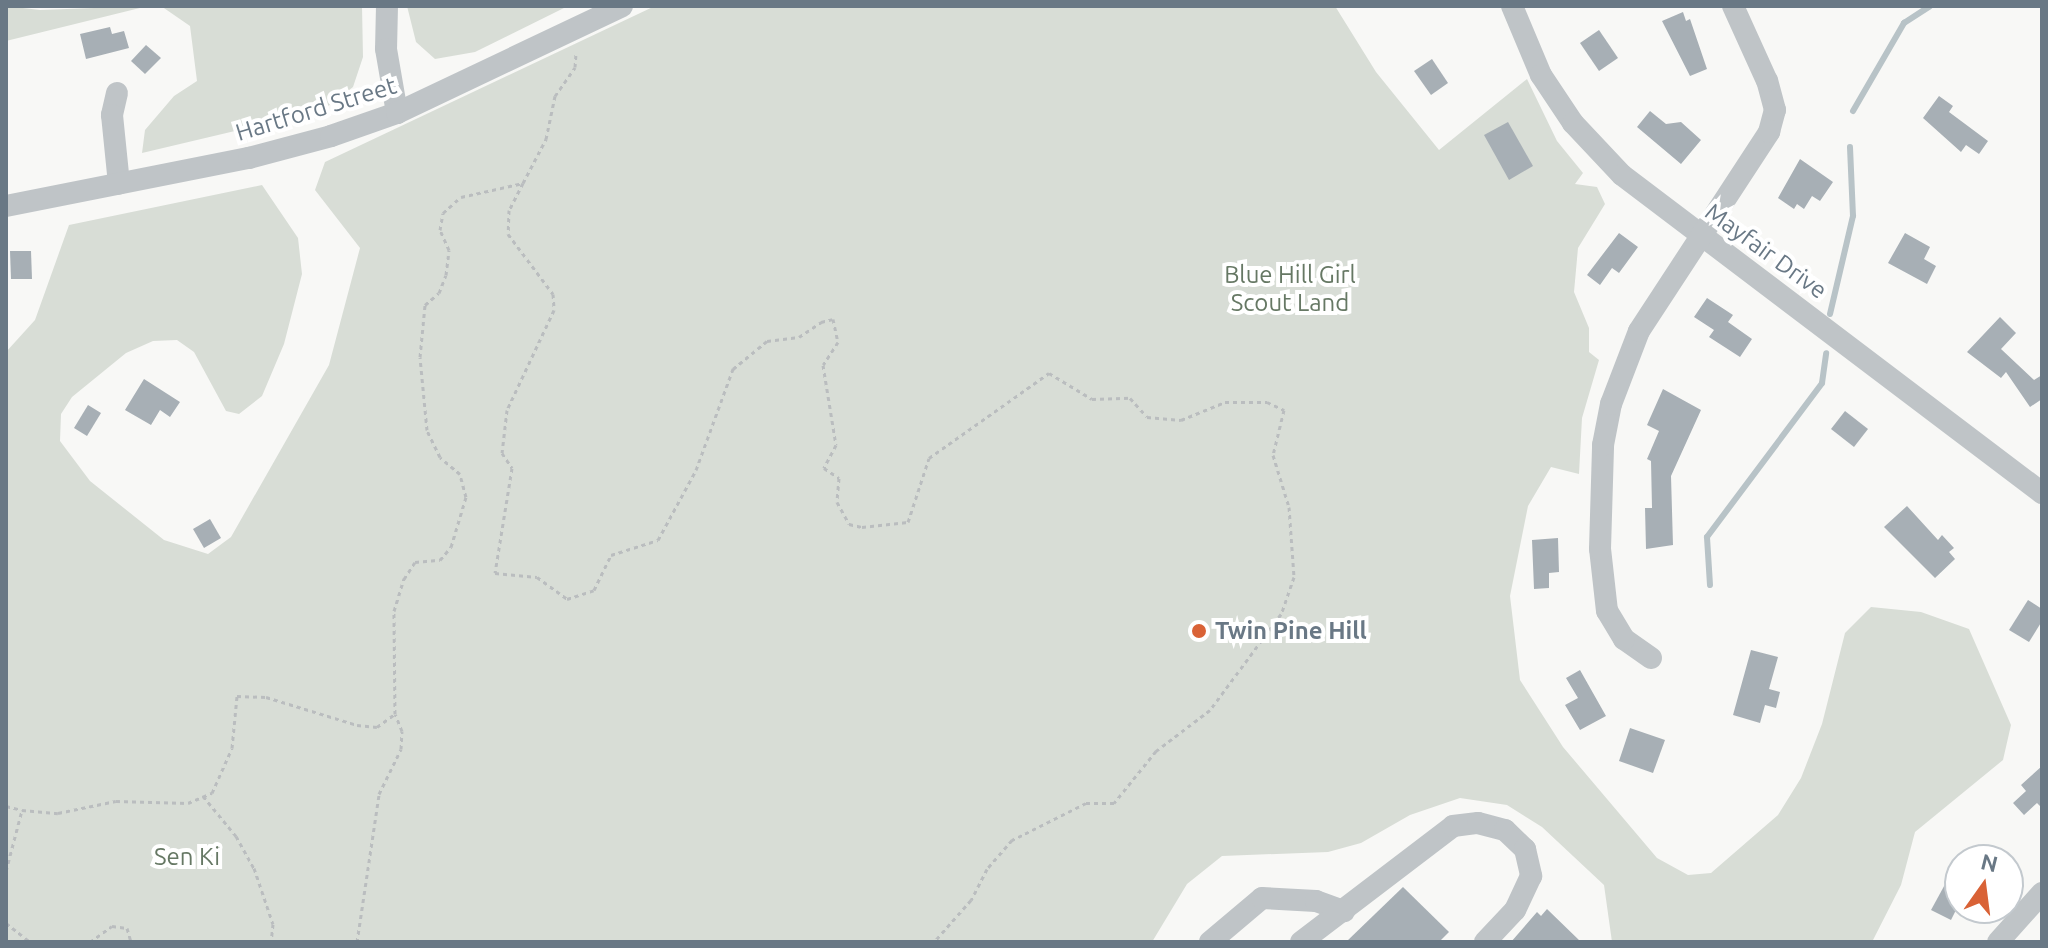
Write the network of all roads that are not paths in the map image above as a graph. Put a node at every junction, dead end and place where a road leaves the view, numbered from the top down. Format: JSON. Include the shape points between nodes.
{"nodes":[{"id":1,"x":387,"y":6,"type":"edge"},
{"id":2,"x":622,"y":6,"type":"edge"},
{"id":3,"x":1512,"y":6,"type":"edge"},
{"id":4,"x":1733,"y":6,"type":"edge"},
{"id":5,"x":117,"y":93,"type":"dead end"},
{"id":6,"x":397,"y":113,"type":"junction"},
{"id":7,"x":119,"y":184,"type":"junction"},
{"id":8,"x":6,"y":206,"type":"edge"},
{"id":9,"x":1698,"y":237,"type":"junction"},
{"id":10,"x":2042,"y":493,"type":"edge"},
{"id":11,"x":1651,"y":658,"type":"dead end"},
{"id":12,"x":2042,"y":893,"type":"edge"},
{"id":13,"x":1344,"y":911,"type":"junction"},
{"id":14,"x":1210,"y":942,"type":"edge"},
{"id":15,"x":1301,"y":942,"type":"edge"},
{"id":16,"x":1485,"y":942,"type":"edge"},
{"id":17,"x":1998,"y":942,"type":"edge"}],
"edges":[{"from":1,"to":6,"type":"street","via":[[386,49]]},
{"from":2,"to":6,"type":"street","name":"Hartford Street"},
{"from":3,"to":9,"type":"street","name":"Mayfair Drive","via":[[1541,75],[1573,123],[1622,175]]},
{"from":4,"to":9,"type":"street","via":[[1775,110],[1752,161]]},
{"from":5,"to":7,"type":"street","via":[[112,115]]},
{"from":6,"to":7,"type":"street","name":"Hartford Street","via":[[249,158]]},
{"from":7,"to":8,"type":"street","name":"Hartford Street"},
{"from":9,"to":10,"type":"street","name":"Mayfair Drive","via":[[1798,305]]},
{"from":9,"to":11,"type":"street","via":[[1639,331],[1611,404],[1603,445],[1600,549],[1607,611],[1624,639]]},
{"from":12,"to":17,"type":"street"},
{"from":13,"to":14,"type":"street","via":[[1316,901],[1262,898]]},
{"from":13,"to":15,"type":"street"},
{"from":13,"to":16,"type":"street","via":[[1453,826],[1478,823],[1505,830],[1525,849],[1531,876],[1515,910]]}]}
